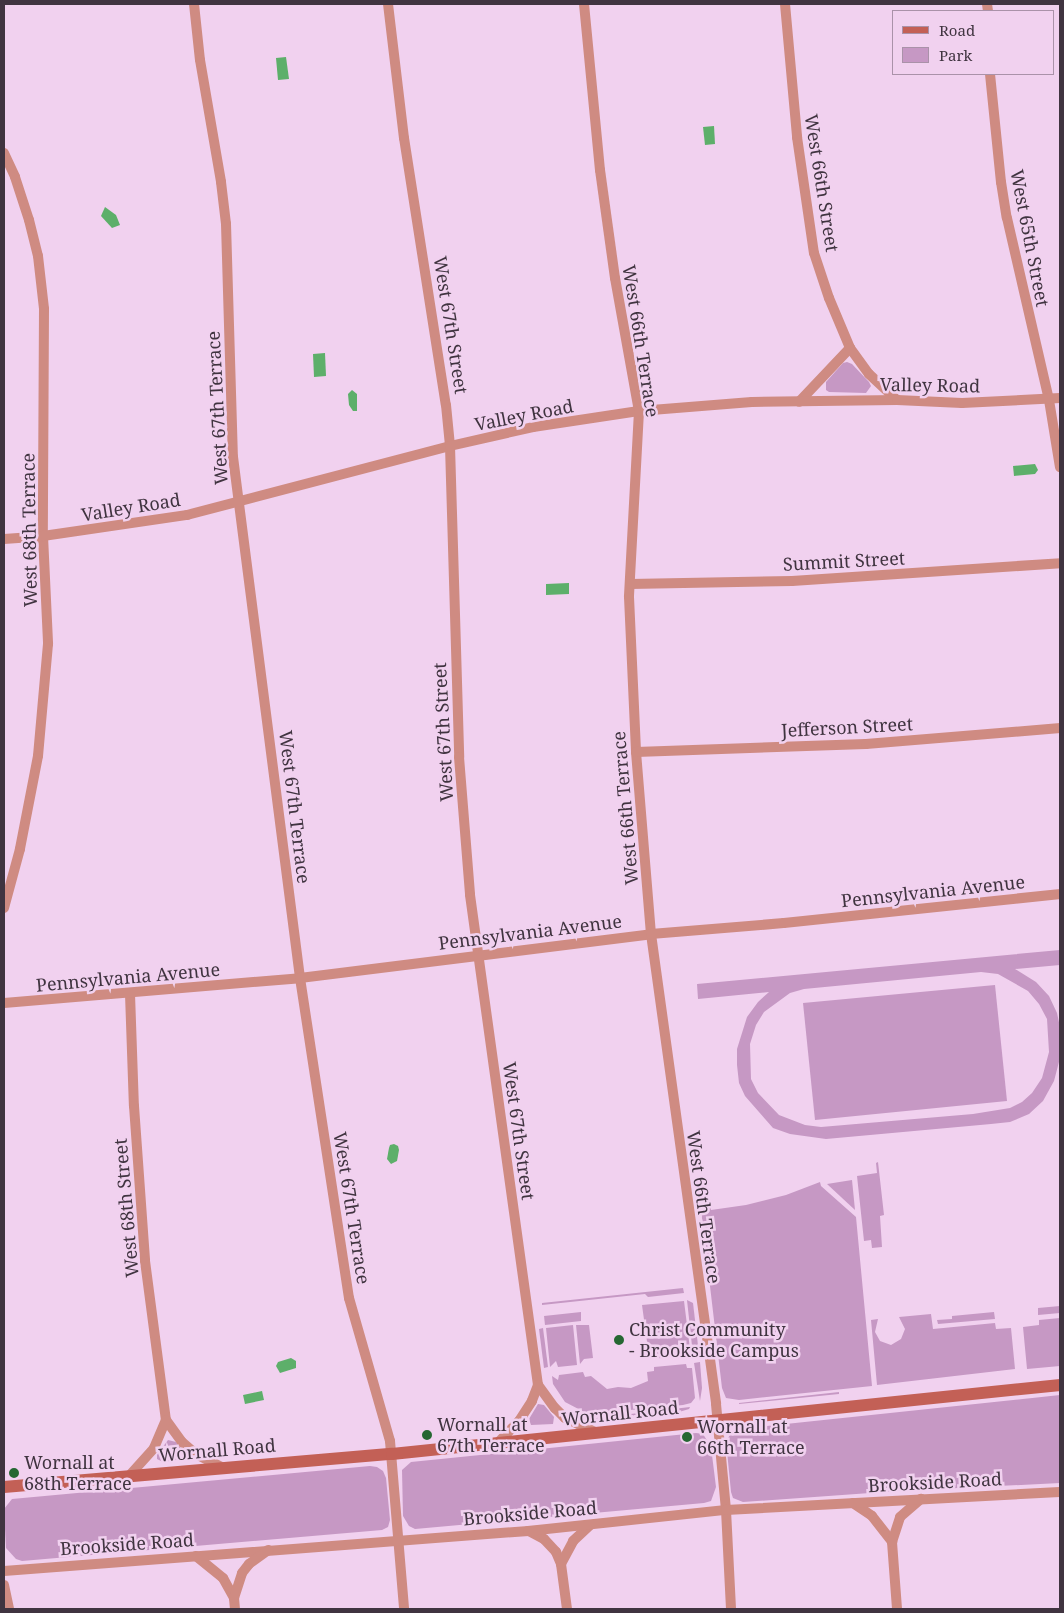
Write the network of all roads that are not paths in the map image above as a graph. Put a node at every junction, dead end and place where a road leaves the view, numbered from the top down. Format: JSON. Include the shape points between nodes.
{"nodes":[{"id":1,"x":194,"y":4,"type":"edge"},
{"id":2,"x":388,"y":4,"type":"edge"},
{"id":3,"x":584,"y":4,"type":"edge"},
{"id":4,"x":785,"y":4,"type":"edge"},
{"id":5,"x":990,"y":75,"type":"edge"},
{"id":6,"x":4,"y":153,"type":"edge"},
{"id":7,"x":850,"y":348,"type":"junction"},
{"id":8,"x":1060,"y":398,"type":"edge"},
{"id":9,"x":897,"y":400,"type":"junction"},
{"id":10,"x":1049,"y":400,"type":"junction"},
{"id":11,"x":799,"y":402,"type":"junction"},
{"id":12,"x":639,"y":411,"type":"junction"},
{"id":13,"x":450,"y":446,"type":"junction"},
{"id":14,"x":1060,"y":466,"type":"edge"},
{"id":15,"x":239,"y":503,"type":"junction"},
{"id":16,"x":43,"y":536,"type":"junction"},
{"id":17,"x":4,"y":539,"type":"edge"},
{"id":18,"x":1060,"y":563,"type":"edge"},
{"id":19,"x":630,"y":584,"type":"junction"},
{"id":20,"x":1060,"y":728,"type":"edge"},
{"id":21,"x":636,"y":752,"type":"junction"},
{"id":22,"x":1060,"y":894,"type":"edge"},
{"id":23,"x":4,"y":908,"type":"edge"},
{"id":24,"x":651,"y":934,"type":"junction"},
{"id":25,"x":477,"y":954,"type":"junction"},
{"id":26,"x":300,"y":978,"type":"junction"},
{"id":27,"x":130,"y":994,"type":"junction"},
{"id":28,"x":4,"y":1003,"type":"edge"},
{"id":29,"x":538,"y":1385,"type":"junction"},
{"id":30,"x":1060,"y":1385,"type":"edge"},
{"id":31,"x":166,"y":1420,"type":"junction"},
{"id":32,"x":718,"y":1422,"type":"junction"},
{"id":33,"x":597,"y":1433,"type":"junction"},
{"id":34,"x":497,"y":1444,"type":"junction"},
{"id":35,"x":392,"y":1454,"type":"junction"},
{"id":36,"x":221,"y":1467,"type":"junction"},
{"id":37,"x":129,"y":1476,"type":"junction"},
{"id":38,"x":4,"y":1487,"type":"edge"},
{"id":39,"x":1060,"y":1492,"type":"edge"},
{"id":40,"x":923,"y":1498,"type":"junction"},
{"id":41,"x":853,"y":1503,"type":"junction"},
{"id":42,"x":726,"y":1510,"type":"junction"},
{"id":43,"x":590,"y":1525,"type":"junction"},
{"id":44,"x":528,"y":1531,"type":"junction"},
{"id":45,"x":400,"y":1540,"type":"junction"},
{"id":46,"x":892,"y":1542,"type":"junction"},
{"id":47,"x":268,"y":1550,"type":"junction"},
{"id":48,"x":196,"y":1556,"type":"junction"},
{"id":49,"x":561,"y":1564,"type":"junction"},
{"id":50,"x":4,"y":1571,"type":"edge"},
{"id":51,"x":4,"y":1585,"type":"edge"},
{"id":52,"x":234,"y":1598,"type":"junction"},
{"id":53,"x":9,"y":1609,"type":"edge"},
{"id":54,"x":234,"y":1609,"type":"edge"},
{"id":55,"x":404,"y":1609,"type":"edge"},
{"id":56,"x":567,"y":1609,"type":"edge"},
{"id":57,"x":731,"y":1609,"type":"edge"},
{"id":58,"x":897,"y":1609,"type":"edge"}],
"edges":[{"from":1,"to":15,"type":"street","name":"West 67th Terrace","via":[[226,224],[230,419]]},
{"from":2,"to":13,"type":"street","name":"West 67th Street","via":[[404,136],[440,352]]},
{"from":3,"to":12,"type":"street","name":"West 66th Terrace","via":[[600,170]]},
{"from":4,"to":7,"type":"street","name":"West 66th Street","via":[[797,137],[814,253]]},
{"from":5,"to":10,"type":"street","name":"West 65th Street","via":[[1007,218]]},
{"from":6,"to":16,"type":"street","name":"West 68th Terrace","via":[[29,220],[38,256],[44,309]]},
{"from":7,"to":9,"type":"street","name":"West 66th Street","via":[[869,374]]},
{"from":7,"to":11,"type":"street"},
{"from":8,"to":10,"type":"street","name":"Valley Road"},
{"from":9,"to":10,"type":"street","name":"Valley Road","via":[[962,403]]},
{"from":9,"to":11,"type":"street","name":"Valley Road"},
{"from":10,"to":14,"type":"street","name":"West 65th Street"},
{"from":11,"to":12,"type":"street","name":"Valley Road","via":[[715,404]]},
{"from":12,"to":13,"type":"street","name":"Valley Road","via":[[533,427]]},
{"from":12,"to":19,"type":"street","name":"West 66th Terrace"},
{"from":13,"to":15,"type":"street","name":"Valley Road"},
{"from":13,"to":25,"type":"street","name":"West 67th Street","via":[[458,758]]},
{"from":15,"to":16,"type":"street","name":"Valley Road","via":[[187,515]]},
{"from":15,"to":26,"type":"street","name":"West 67th Terrace"},
{"from":16,"to":17,"type":"street","name":"Valley Road"},
{"from":16,"to":23,"type":"street","name":"West 68th Terrace","via":[[48,644],[38,756],[20,849]]},
{"from":18,"to":19,"type":"street","name":"Summit Street","via":[[792,582]]},
{"from":19,"to":21,"type":"street","name":"West 66th Terrace"},
{"from":20,"to":21,"type":"street","name":"Jefferson Street","via":[[866,744]]},
{"from":21,"to":24,"type":"street","name":"West 66th Terrace"},
{"from":22,"to":24,"type":"street","name":"Pennsylvania Avenue"},
{"from":24,"to":25,"type":"street","name":"Pennsylvania Avenue"},
{"from":24,"to":32,"type":"street","name":"West 66th Terrace"},
{"from":25,"to":26,"type":"street","name":"Pennsylvania Avenue"},
{"from":25,"to":29,"type":"street","name":"West 67th Street"},
{"from":26,"to":27,"type":"street","name":"Pennsylvania Avenue"},
{"from":26,"to":35,"type":"street","name":"West 67th Terrace","via":[[349,1298]]},
{"from":27,"to":28,"type":"street","name":"Pennsylvania Avenue"},
{"from":27,"to":31,"type":"street","name":"West 68th Street","via":[[145,1261]]},
{"from":29,"to":33,"type":"street","via":[[566,1418]]},
{"from":29,"to":34,"type":"street","via":[[519,1421]]},
{"from":30,"to":32,"type":"main road","name":"Wornall Road"},
{"from":31,"to":36,"type":"street","name":"West 68th Street","via":[[182,1442],[196,1454]]},
{"from":31,"to":37,"type":"street","via":[[154,1448]]},
{"from":32,"to":33,"type":"main road","name":"Wornall Road"},
{"from":32,"to":42,"type":"street","name":"West 66th Terrace"},
{"from":33,"to":34,"type":"main road","name":"Wornall Road"},
{"from":34,"to":35,"type":"main road","name":"Wornall Road"},
{"from":35,"to":36,"type":"main road","name":"Wornall Road"},
{"from":35,"to":45,"type":"street","name":"West 67th Terrace"},
{"from":36,"to":37,"type":"main road","name":"Wornall Road"},
{"from":37,"to":38,"type":"main road","name":"Wornall Road"},
{"from":39,"to":40,"type":"street","name":"Brookside Road"},
{"from":40,"to":41,"type":"street","name":"Brookside Road"},
{"from":40,"to":46,"type":"street","via":[[900,1517]]},
{"from":41,"to":42,"type":"street","name":"Brookside Road"},
{"from":41,"to":46,"type":"street","via":[[872,1516]]},
{"from":42,"to":43,"type":"street","name":"Brookside Road"},
{"from":42,"to":57,"type":"street","name":"West 66th Terrace"},
{"from":43,"to":44,"type":"street","name":"Brookside Road"},
{"from":43,"to":49,"type":"street","via":[[573,1541]]},
{"from":44,"to":45,"type":"street","name":"Brookside Road"},
{"from":44,"to":49,"type":"street","via":[[551,1545]]},
{"from":45,"to":47,"type":"street","name":"Brookside Road"},
{"from":45,"to":55,"type":"street","name":"West 67th Terrace"},
{"from":46,"to":58,"type":"street"},
{"from":47,"to":48,"type":"street","name":"Brookside Road"},
{"from":47,"to":52,"type":"street","via":[[242,1573]]},
{"from":48,"to":50,"type":"street","name":"Brookside Road"},
{"from":48,"to":52,"type":"street","via":[[223,1578]]},
{"from":49,"to":56,"type":"street"},
{"from":51,"to":53,"type":"street"},
{"from":52,"to":54,"type":"street"}]}
